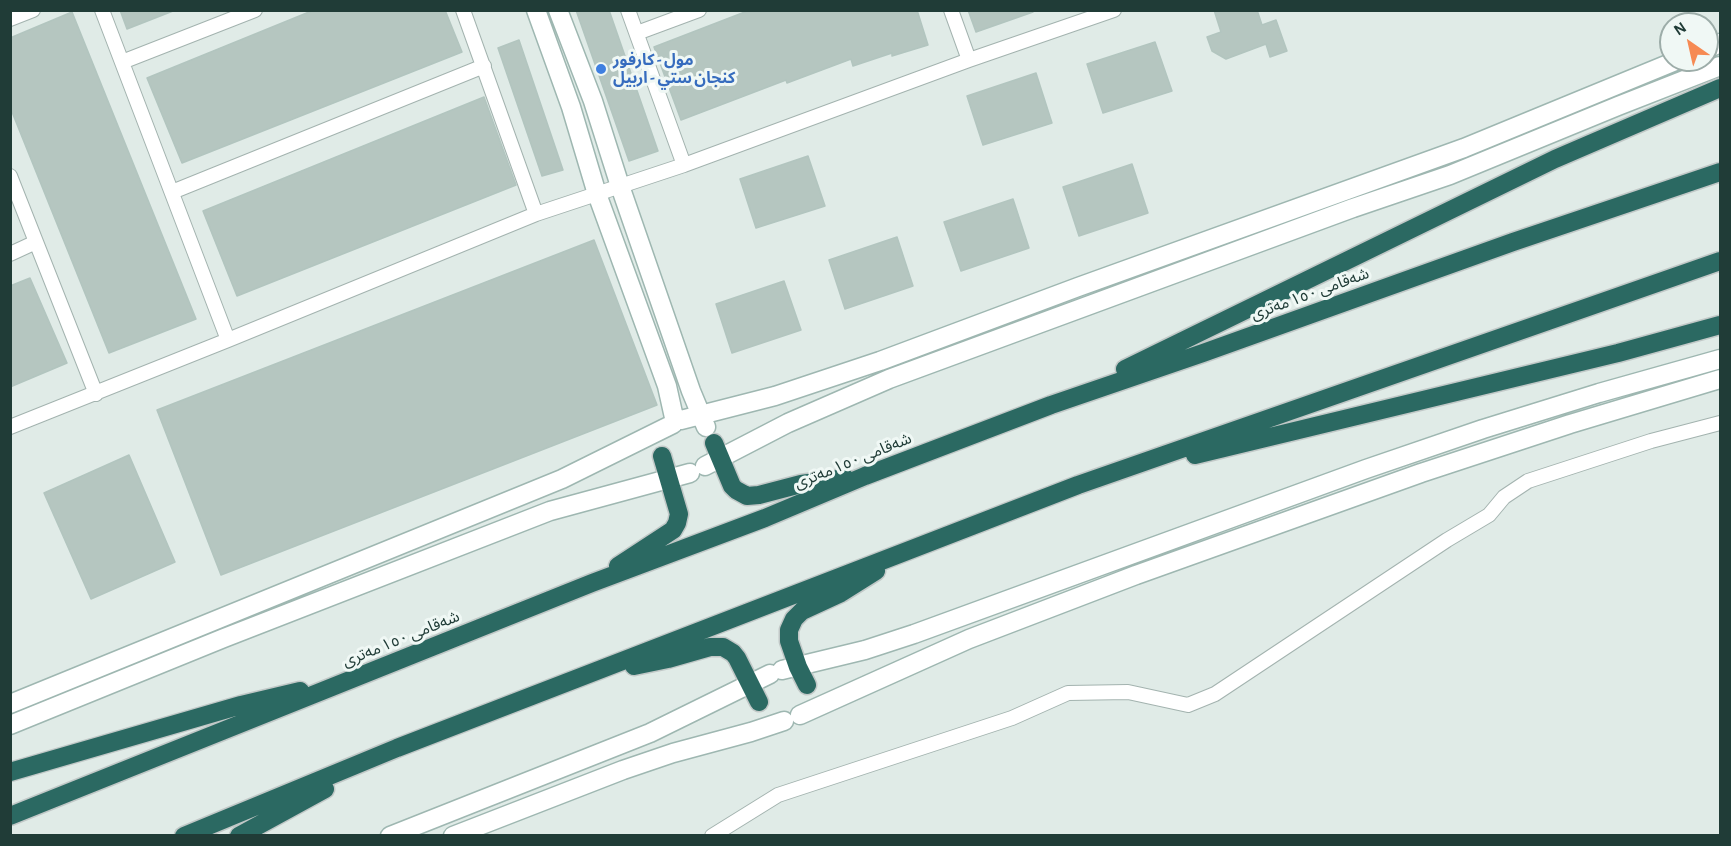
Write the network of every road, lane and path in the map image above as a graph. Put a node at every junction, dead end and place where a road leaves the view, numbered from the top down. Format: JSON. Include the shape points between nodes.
{"nodes":[{"id":1,"x":33,"y":10,"type":"edge"},
{"id":2,"x":102,"y":10,"type":"edge"},
{"id":3,"x":255,"y":10,"type":"edge"},
{"id":4,"x":463,"y":10,"type":"edge"},
{"id":5,"x":536,"y":10,"type":"edge"},
{"id":6,"x":558,"y":10,"type":"edge"},
{"id":7,"x":628,"y":10,"type":"edge"},
{"id":8,"x":699,"y":10,"type":"edge"},
{"id":9,"x":951,"y":10,"type":"edge"},
{"id":10,"x":1114,"y":10,"type":"edge"},
{"id":11,"x":10,"y":20,"type":"edge"},
{"id":12,"x":637,"y":33,"type":"junction"},
{"id":13,"x":969,"y":60,"type":"junction"},
{"id":14,"x":122,"y":63,"type":"junction"},
{"id":15,"x":484,"y":66,"type":"junction"},
{"id":16,"x":1720,"y":66,"type":"edge"},
{"id":17,"x":1659,"y":68,"type":"edge"},
{"id":18,"x":1720,"y":88,"type":"edge"},
{"id":19,"x":592,"y":101,"type":"junction"},
{"id":20,"x":571,"y":107,"type":"junction"},
{"id":21,"x":684,"y":165,"type":"junction"},
{"id":22,"x":1720,"y":172,"type":"edge"},
{"id":23,"x":10,"y":176,"type":"edge"},
{"id":24,"x":620,"y":186,"type":"junction"},
{"id":25,"x":172,"y":192,"type":"junction"},
{"id":26,"x":597,"y":194,"type":"junction"},
{"id":27,"x":536,"y":214,"type":"junction"},
{"id":28,"x":36,"y":242,"type":"junction"},
{"id":29,"x":10,"y":254,"type":"edge"},
{"id":30,"x":1720,"y":261,"type":"edge"},
{"id":31,"x":1720,"y":325,"type":"edge"},
{"id":32,"x":228,"y":340,"type":"junction"},
{"id":33,"x":1720,"y":359,"type":"edge"},
{"id":34,"x":1720,"y":379,"type":"edge"},
{"id":35,"x":96,"y":394,"type":"junction"},
{"id":36,"x":1051,"y":405,"type":"junction"},
{"id":37,"x":677,"y":422,"type":"junction"},
{"id":38,"x":1720,"y":423,"type":"edge"},
{"id":39,"x":10,"y":427,"type":"edge"},
{"id":40,"x":708,"y":450,"type":"junction"},
{"id":41,"x":662,"y":456,"type":"junction"},
{"id":42,"x":865,"y":476,"type":"junction"},
{"id":43,"x":665,"y":485,"type":"junction"},
{"id":44,"x":1078,"y":485,"type":"junction"},
{"id":45,"x":894,"y":556,"type":"junction"},
{"id":46,"x":592,"y":584,"type":"junction"},
{"id":47,"x":603,"y":669,"type":"junction"},
{"id":48,"x":783,"y":671,"type":"junction"},
{"id":49,"x":363,"y":676,"type":"junction"},
{"id":50,"x":750,"y":683,"type":"junction"},
{"id":51,"x":807,"y":685,"type":"joint"},
{"id":52,"x":759,"y":702,"type":"junction"},
{"id":53,"x":10,"y":704,"type":"edge"},
{"id":54,"x":792,"y":718,"type":"junction"},
{"id":55,"x":10,"y":725,"type":"edge"},
{"id":56,"x":397,"y":748,"type":"junction"},
{"id":57,"x":10,"y":772,"type":"edge"},
{"id":58,"x":10,"y":816,"type":"edge"},
{"id":59,"x":184,"y":836,"type":"edge"},
{"id":60,"x":239,"y":836,"type":"edge"},
{"id":61,"x":390,"y":836,"type":"edge"},
{"id":62,"x":453,"y":836,"type":"edge"},
{"id":63,"x":712,"y":836,"type":"edge"}],
"edges":[{"from":1,"to":11,"type":"street"},
{"from":2,"to":14,"type":"street"},
{"from":3,"to":14,"type":"street"},
{"from":4,"to":15,"type":"street"},
{"from":5,"to":20,"type":"street"},
{"from":6,"to":19,"type":"street"},
{"from":7,"to":12,"type":"street"},
{"from":8,"to":12,"type":"street"},
{"from":9,"to":13,"type":"street"},
{"from":10,"to":13,"type":"street"},
{"from":12,"to":21,"type":"street"},
{"from":13,"to":21,"type":"street"},
{"from":14,"to":25,"type":"street"},
{"from":15,"to":25,"type":"street"},
{"from":15,"to":27,"type":"street"},
{"from":16,"to":40,"type":"street","via":[[1450,175],[889,379],[788,423],[730,455]]},
{"from":17,"to":40,"type":"street","via":[[1464,148],[775,396]]},
{"from":18,"to":36,"type":"highway","via":[[1556,159]]},
{"from":19,"to":20,"type":"street"},
{"from":19,"to":24,"type":"street"},
{"from":20,"to":26,"type":"street"},
{"from":21,"to":24,"type":"street"},
{"from":22,"to":36,"type":"highway","name":"شەقامی ١٥٠ مەتری"},
{"from":23,"to":28,"type":"street"},
{"from":24,"to":26,"type":"street"},
{"from":24,"to":40,"type":"street"},
{"from":25,"to":32,"type":"street"},
{"from":26,"to":27,"type":"street"},
{"from":26,"to":37,"type":"street"},
{"from":27,"to":32,"type":"street"},
{"from":28,"to":29,"type":"street"},
{"from":28,"to":35,"type":"street"},
{"from":30,"to":44,"type":"highway"},
{"from":31,"to":44,"type":"highway"},
{"from":32,"to":35,"type":"street"},
{"from":33,"to":48,"type":"street","via":[[1483,429],[914,634]]},
{"from":34,"to":54,"type":"street","via":[[1431,469],[1136,575],[947,648]]},
{"from":35,"to":39,"type":"street"},
{"from":36,"to":42,"type":"highway","name":"شەقامی ١٥٠ مەتری"},
{"from":37,"to":40,"type":"street","via":[[699,422]]},
{"from":37,"to":41,"type":"street","via":[[662,438]]},
{"from":37,"to":53,"type":"street","via":[[562,479]]},
{"from":38,"to":63,"type":"street","via":[[1528,481],[1504,497],[1489,515],[1215,694],[1188,705],[1128,692],[1068,693],[1011,718],[778,795]]},
{"from":40,"to":41,"type":"street","via":[[673,470]]},
{"from":40,"to":42,"type":"highway","via":[[736,490],[753,496],[822,480]]},
{"from":40,"to":43,"type":"street"},
{"from":41,"to":43,"type":"highway"},
{"from":42,"to":46,"type":"highway","name":"شەقامی ١٥٠ مەتری"},
{"from":43,"to":46,"type":"highway","via":[[679,518],[673,530]]},
{"from":43,"to":55,"type":"street","via":[[607,495],[539,515]]},
{"from":44,"to":45,"type":"highway"},
{"from":45,"to":47,"type":"highway"},
{"from":45,"to":48,"type":"highway","via":[[860,582],[797,615],[791,624]]},
{"from":46,"to":49,"type":"highway","name":"شەقامی ١٥٠ مەتری"},
{"from":47,"to":50,"type":"highway","via":[[646,664],[717,646],[733,653]]},
{"from":47,"to":56,"type":"highway"},
{"from":48,"to":50,"type":"street"},
{"from":48,"to":51,"type":"highway"},
{"from":48,"to":52,"type":"street","via":[[760,686]]},
{"from":49,"to":57,"type":"highway","via":[[241,705]]},
{"from":49,"to":58,"type":"highway","name":"شەقامی ١٥٠ مەتری"},
{"from":50,"to":52,"type":"highway"},
{"from":50,"to":61,"type":"street","via":[[650,733]]},
{"from":51,"to":54,"type":"street","via":[[809,701]]},
{"from":52,"to":54,"type":"street","via":[[769,716]]},
{"from":54,"to":62,"type":"street","via":[[633,767]]},
{"from":56,"to":59,"type":"highway"},
{"from":56,"to":60,"type":"highway"}]}
